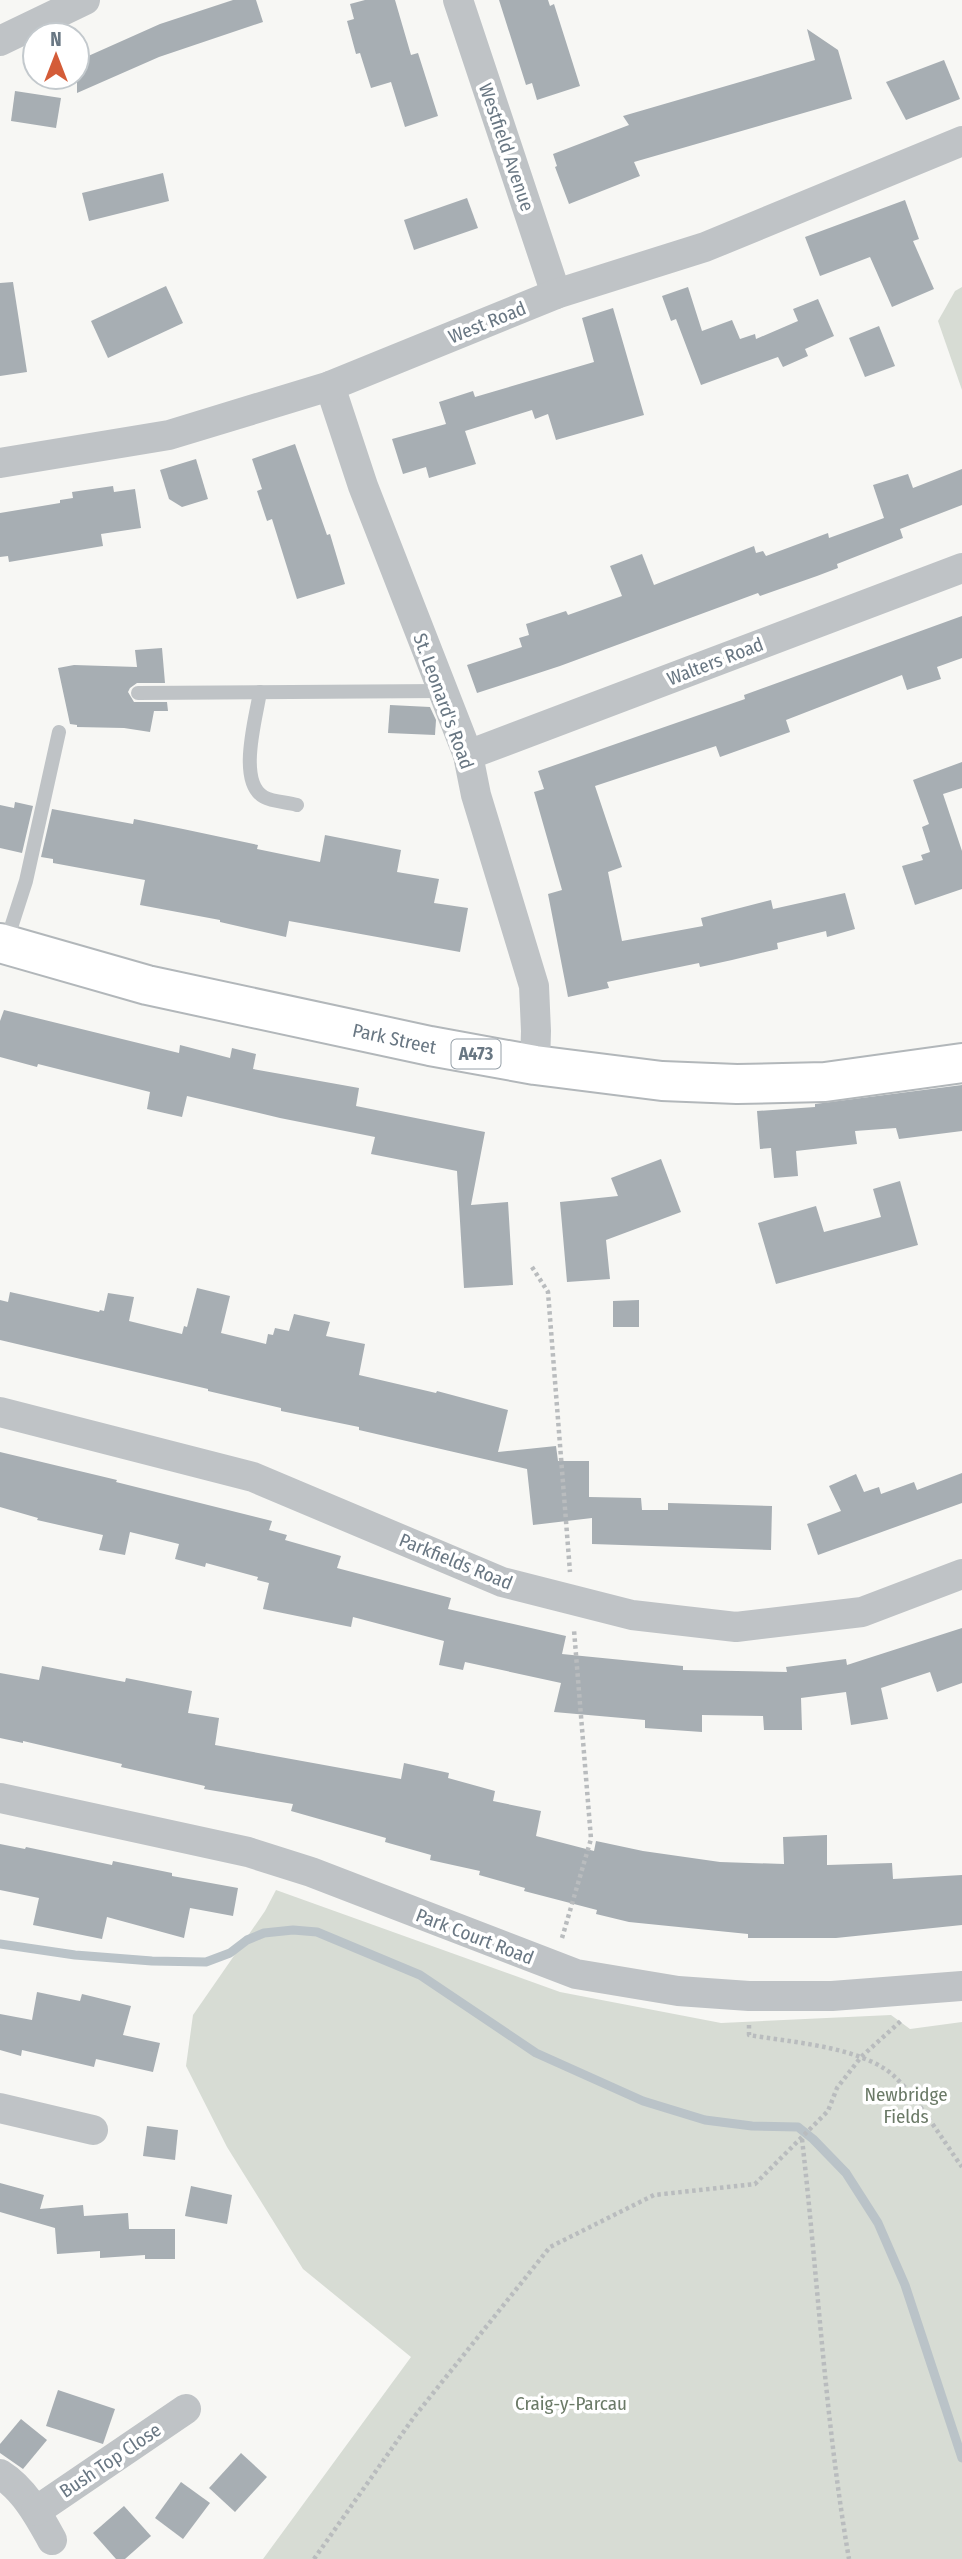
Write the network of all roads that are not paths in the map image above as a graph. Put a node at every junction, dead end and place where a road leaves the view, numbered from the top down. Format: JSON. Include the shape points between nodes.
{"nodes":[{"id":1,"x":85,"y":0,"type":"edge"},
{"id":2,"x":458,"y":0,"type":"edge"},
{"id":3,"x":0,"y":41,"type":"edge"},
{"id":4,"x":962,"y":141,"type":"edge"},
{"id":5,"x":556,"y":294,"type":"junction"},
{"id":6,"x":330,"y":386,"type":"junction"},
{"id":7,"x":0,"y":463,"type":"edge"},
{"id":8,"x":962,"y":568,"type":"edge"},
{"id":9,"x":441,"y":691,"type":"junction"},
{"id":10,"x":260,"y":692,"type":"junction"},
{"id":11,"x":138,"y":694,"type":"dead end"},
{"id":12,"x":59,"y":732,"type":"dead end"},
{"id":13,"x":468,"y":755,"type":"junction"},
{"id":14,"x":297,"y":804,"type":"dead end"},
{"id":15,"x":3,"y":944,"type":"edge"},
{"id":16,"x":962,"y":1063,"type":"edge"},
{"id":17,"x":535,"y":1065,"type":"junction"},
{"id":18,"x":0,"y":1412,"type":"edge"},
{"id":19,"x":962,"y":1573,"type":"edge"},
{"id":20,"x":0,"y":1798,"type":"edge"},
{"id":21,"x":962,"y":1986,"type":"edge"},
{"id":22,"x":0,"y":2108,"type":"edge"},
{"id":23,"x":93,"y":2130,"type":"dead end"},
{"id":24,"x":186,"y":2409,"type":"dead end"},
{"id":25,"x":0,"y":2474,"type":"edge"},
{"id":26,"x":36,"y":2511,"type":"junction"},
{"id":27,"x":52,"y":2540,"type":"dead end"}],
"edges":[{"from":1,"to":3,"type":"street"},
{"from":2,"to":5,"type":"street","name":"Westfield Avenue"},
{"from":4,"to":5,"type":"street","name":"West Road","via":[[705,247]]},
{"from":5,"to":6,"type":"street","name":"West Road"},
{"from":6,"to":7,"type":"street","name":"West Road","via":[[169,435]]},
{"from":6,"to":9,"type":"street","name":"St. Leonard's Road"},
{"from":8,"to":13,"type":"street","name":"Walters Road"},
{"from":9,"to":10,"type":"lane"},
{"from":9,"to":13,"type":"street","name":"St. Leonard's Road"},
{"from":10,"to":11,"type":"lane"},
{"from":10,"to":14,"type":"lane","via":[[249,763],[252,784],[264,797]]},
{"from":12,"to":15,"type":"lane","via":[[26,881]]},
{"from":13,"to":17,"type":"street","name":"St. Leonard's Road","via":[[534,986]]},
{"from":15,"to":17,"type":"main road","name":"Park Street","number":"A473","via":[[147,985]]},
{"from":16,"to":17,"type":"main road","name":"Park Street","number":"A473","via":[[825,1082],[737,1084],[662,1081]]},
{"from":18,"to":19,"type":"street","name":"Parkfields Road","via":[[253,1477],[502,1582],[632,1615],[736,1627],[862,1612]]},
{"from":20,"to":21,"type":"street","name":"Park Court Road","via":[[248,1852],[576,1974],[678,1991],[749,1996],[832,1996]]},
{"from":22,"to":23,"type":"street"},
{"from":24,"to":26,"type":"street","name":"Bush Top Close"},
{"from":25,"to":26,"type":"street"},
{"from":26,"to":27,"type":"street"}]}
